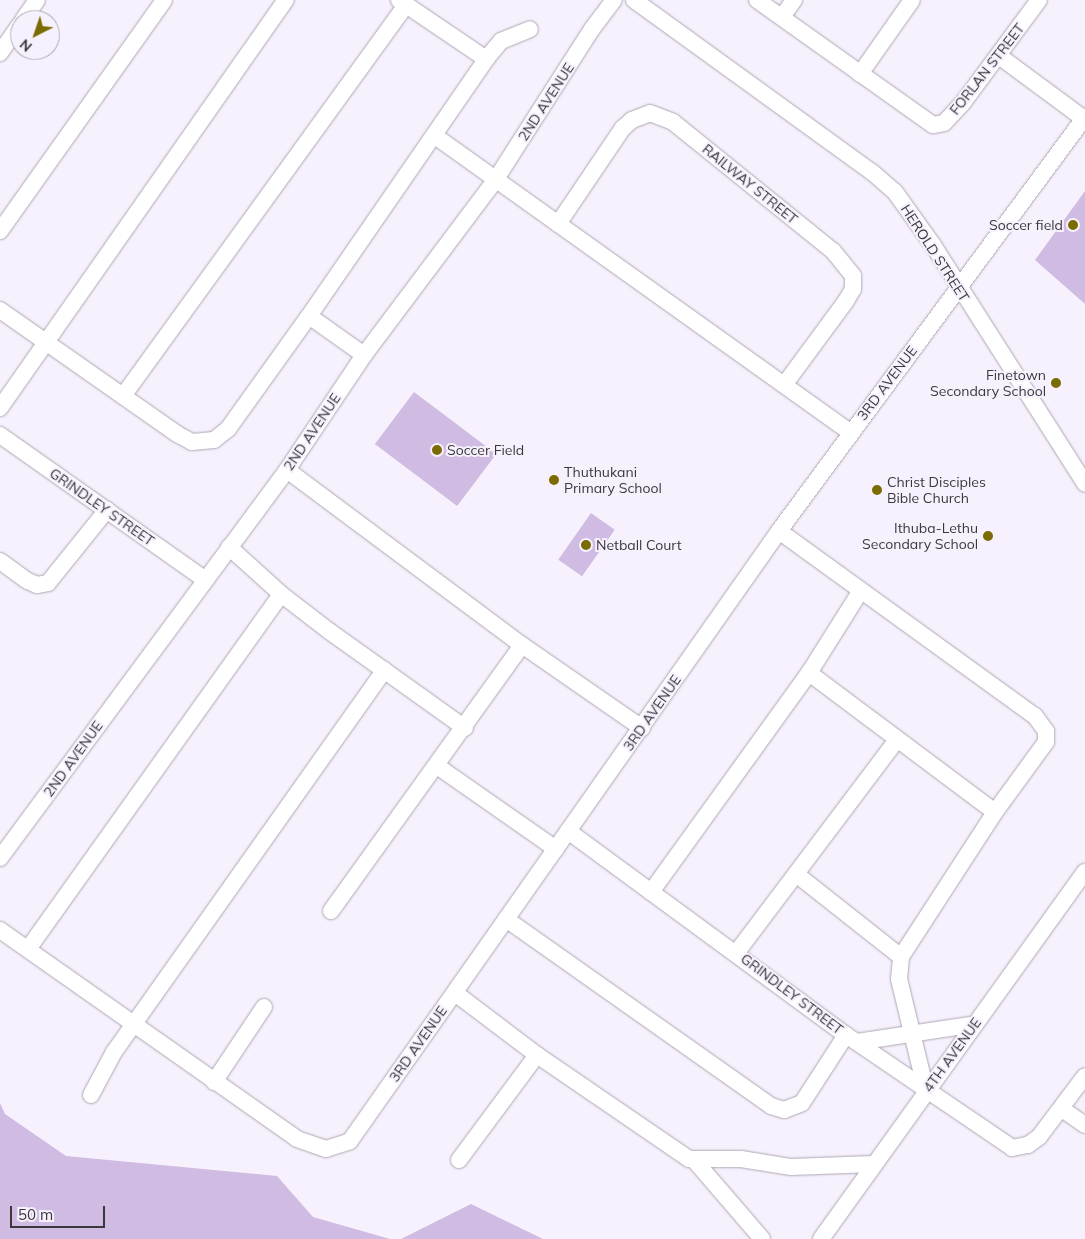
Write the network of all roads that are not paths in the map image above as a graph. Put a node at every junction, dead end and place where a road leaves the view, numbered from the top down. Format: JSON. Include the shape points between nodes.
{"nodes":[{"id":1,"x":164,"y":0,"type":"edge"},
{"id":2,"x":286,"y":0,"type":"edge"},
{"id":3,"x":614,"y":0,"type":"edge"},
{"id":4,"x":634,"y":0,"type":"edge"},
{"id":5,"x":757,"y":0,"type":"edge"},
{"id":6,"x":794,"y":0,"type":"edge"},
{"id":7,"x":912,"y":0,"type":"edge"},
{"id":8,"x":1039,"y":0,"type":"edge"},
{"id":9,"x":402,"y":2,"type":"edge"},
{"id":10,"x":782,"y":17,"type":"junction"},
{"id":11,"x":530,"y":29,"type":"dead end"},
{"id":12,"x":10,"y":38,"type":"edge"},
{"id":13,"x":0,"y":53,"type":"edge"},
{"id":14,"x":999,"y":56,"type":"junction"},
{"id":15,"x":486,"y":59,"type":"junction"},
{"id":16,"x":860,"y":74,"type":"junction"},
{"id":17,"x":1085,"y":118,"type":"edge"},
{"id":18,"x":436,"y":136,"type":"junction"},
{"id":19,"x":496,"y":179,"type":"junction"},
{"id":20,"x":558,"y":224,"type":"junction"},
{"id":21,"x":0,"y":230,"type":"edge"},
{"id":22,"x":958,"y":289,"type":"junction"},
{"id":23,"x":0,"y":310,"type":"edge"},
{"id":24,"x":309,"y":316,"type":"junction"},
{"id":25,"x":46,"y":342,"type":"junction"},
{"id":26,"x":364,"y":355,"type":"junction"},
{"id":27,"x":784,"y":385,"type":"junction"},
{"id":28,"x":123,"y":396,"type":"junction"},
{"id":29,"x":0,"y":408,"type":"edge"},
{"id":30,"x":850,"y":432,"type":"junction"},
{"id":31,"x":0,"y":435,"type":"edge"},
{"id":32,"x":287,"y":470,"type":"junction"},
{"id":33,"x":1085,"y":484,"type":"edge"},
{"id":34,"x":107,"y":510,"type":"junction"},
{"id":35,"x":779,"y":530,"type":"junction"},
{"id":36,"x":229,"y":547,"type":"junction"},
{"id":37,"x":0,"y":561,"type":"edge"},
{"id":38,"x":204,"y":579,"type":"junction"},
{"id":39,"x":860,"y":592,"type":"junction"},
{"id":40,"x":281,"y":594,"type":"junction"},
{"id":41,"x":522,"y":644,"type":"junction"},
{"id":42,"x":384,"y":670,"type":"junction"},
{"id":43,"x":809,"y":673,"type":"junction"},
{"id":44,"x":465,"y":728,"type":"junction"},
{"id":45,"x":642,"y":728,"type":"junction"},
{"id":46,"x":896,"y":741,"type":"junction"},
{"id":47,"x":437,"y":766,"type":"junction"},
{"id":48,"x":995,"y":812,"type":"junction"},
{"id":49,"x":568,"y":831,"type":"junction"},
{"id":50,"x":556,"y":849,"type":"junction"},
{"id":51,"x":0,"y":858,"type":"edge"},
{"id":52,"x":1085,"y":872,"type":"edge"},
{"id":53,"x":796,"y":874,"type":"junction"},
{"id":54,"x":651,"y":892,"type":"junction"},
{"id":55,"x":331,"y":911,"type":"dead end"},
{"id":56,"x":506,"y":919,"type":"junction"},
{"id":57,"x":0,"y":930,"type":"edge"},
{"id":58,"x":28,"y":949,"type":"junction"},
{"id":59,"x":737,"y":952,"type":"junction"},
{"id":60,"x":901,"y":957,"type":"junction"},
{"id":61,"x":455,"y":993,"type":"junction"},
{"id":62,"x":264,"y":1006,"type":"dead end"},
{"id":63,"x":976,"y":1024,"type":"junction"},
{"id":64,"x":135,"y":1025,"type":"junction"},
{"id":65,"x":912,"y":1032,"type":"junction"},
{"id":66,"x":851,"y":1038,"type":"junction"},
{"id":67,"x":537,"y":1055,"type":"junction"},
{"id":68,"x":1085,"y":1076,"type":"edge"},
{"id":69,"x":214,"y":1082,"type":"junction"},
{"id":70,"x":926,"y":1091,"type":"junction"},
{"id":71,"x":91,"y":1095,"type":"dead end"},
{"id":72,"x":1062,"y":1109,"type":"junction"},
{"id":73,"x":1085,"y":1125,"type":"edge"},
{"id":74,"x":459,"y":1160,"type":"dead end"},
{"id":75,"x":695,"y":1161,"type":"junction"},
{"id":76,"x":874,"y":1164,"type":"junction"},
{"id":77,"x":762,"y":1239,"type":"edge"},
{"id":78,"x":821,"y":1239,"type":"edge"}],
"edges":[{"from":1,"to":21,"type":"street"},
{"from":2,"to":25,"type":"street"},
{"from":3,"to":19,"type":"street","name":"2ND AVENUE"},
{"from":4,"to":22,"type":"street","name":"HEROLD STREET","via":[[895,192],[933,245]]},
{"from":5,"to":10,"type":"street"},
{"from":6,"to":10,"type":"street"},
{"from":7,"to":16,"type":"street"},
{"from":8,"to":14,"type":"street","name":"FORLAN STREET"},
{"from":9,"to":15,"type":"street"},
{"from":9,"to":28,"type":"street"},
{"from":10,"to":16,"type":"street"},
{"from":11,"to":15,"type":"street","via":[[501,41]]},
{"from":12,"to":13,"type":"street"},
{"from":14,"to":16,"type":"street","name":"FORLAN STREET","via":[[944,123],[927,122]]},
{"from":14,"to":17,"type":"street"},
{"from":15,"to":18,"type":"street"},
{"from":17,"to":22,"type":"street","name":"3RD AVENUE"},
{"from":18,"to":19,"type":"street"},
{"from":18,"to":24,"type":"street"},
{"from":19,"to":20,"type":"street"},
{"from":19,"to":26,"type":"street","name":"2ND AVENUE"},
{"from":20,"to":27,"type":"street"},
{"from":20,"to":27,"type":"street","name":"RAILWAY STREET","via":[[622,129],[632,120],[650,113],[673,122],[833,251],[853,276],[853,289],[846,301]]},
{"from":22,"to":30,"type":"street","name":"3RD AVENUE"},
{"from":22,"to":33,"type":"street","name":"HEROLD STREET"},
{"from":23,"to":25,"type":"street"},
{"from":24,"to":26,"type":"street"},
{"from":24,"to":28,"type":"street","via":[[228,429],[214,440],[192,442]]},
{"from":25,"to":28,"type":"street"},
{"from":25,"to":29,"type":"street"},
{"from":26,"to":32,"type":"street","name":"2ND AVENUE"},
{"from":27,"to":30,"type":"street"},
{"from":30,"to":35,"type":"street","name":"3RD AVENUE"},
{"from":31,"to":34,"type":"street","name":"GRINDLEY STREET"},
{"from":32,"to":36,"type":"street","name":"2ND AVENUE"},
{"from":32,"to":41,"type":"street"},
{"from":34,"to":37,"type":"street","via":[[48,583],[37,585],[28,581]]},
{"from":34,"to":38,"type":"street","name":"GRINDLEY STREET"},
{"from":35,"to":39,"type":"street"},
{"from":35,"to":45,"type":"street","name":"3RD AVENUE"},
{"from":36,"to":38,"type":"street","name":"2ND AVENUE"},
{"from":36,"to":40,"type":"street"},
{"from":38,"to":51,"type":"street","name":"2ND AVENUE"},
{"from":39,"to":43,"type":"street"},
{"from":39,"to":48,"type":"street","via":[[1042,724],[1046,742]]},
{"from":40,"to":42,"type":"street"},
{"from":40,"to":58,"type":"street"},
{"from":41,"to":44,"type":"street"},
{"from":41,"to":45,"type":"street"},
{"from":42,"to":44,"type":"street"},
{"from":42,"to":64,"type":"street"},
{"from":43,"to":46,"type":"street"},
{"from":43,"to":54,"type":"street"},
{"from":44,"to":47,"type":"street"},
{"from":45,"to":49,"type":"street","name":"3RD AVENUE"},
{"from":46,"to":48,"type":"street"},
{"from":46,"to":53,"type":"street"},
{"from":47,"to":50,"type":"street"},
{"from":47,"to":55,"type":"street"},
{"from":48,"to":60,"type":"street"},
{"from":49,"to":50,"type":"street","name":"3RD AVENUE"},
{"from":49,"to":54,"type":"street","name":"GRINDLEY STREET"},
{"from":50,"to":56,"type":"street","name":"3RD AVENUE"},
{"from":52,"to":63,"type":"street","name":"4TH AVENUE"},
{"from":53,"to":59,"type":"street"},
{"from":53,"to":60,"type":"street"},
{"from":54,"to":59,"type":"street","name":"GRINDLEY STREET"},
{"from":56,"to":61,"type":"street","name":"3RD AVENUE"},
{"from":56,"to":66,"type":"street","via":[[771,1106],[784,1110],[802,1103]]},
{"from":57,"to":58,"type":"street"},
{"from":58,"to":64,"type":"street"},
{"from":59,"to":66,"type":"street","name":"GRINDLEY STREET"},
{"from":60,"to":65,"type":"street","via":[[899,979]]},
{"from":61,"to":67,"type":"street"},
{"from":61,"to":69,"type":"street","name":"3RD AVENUE","via":[[350,1141],[336,1148],[314,1147],[297,1140]]},
{"from":62,"to":69,"type":"street"},
{"from":63,"to":65,"type":"street"},
{"from":63,"to":70,"type":"street","name":"4TH AVENUE"},
{"from":64,"to":69,"type":"street"},
{"from":64,"to":71,"type":"street","via":[[106,1065]]},
{"from":65,"to":66,"type":"street"},
{"from":65,"to":70,"type":"street"},
{"from":66,"to":70,"type":"street","name":"GRINDLEY STREET"},
{"from":67,"to":74,"type":"street"},
{"from":67,"to":75,"type":"street","via":[[682,1156]]},
{"from":68,"to":72,"type":"street"},
{"from":70,"to":72,"type":"street","name":"GRINDLEY STREET","via":[[1012,1148],[1019,1148],[1039,1137]]},
{"from":70,"to":76,"type":"street","name":"4TH AVENUE"},
{"from":72,"to":73,"type":"street"},
{"from":75,"to":76,"type":"street","via":[[721,1158],[791,1166]]},
{"from":75,"to":77,"type":"street"},
{"from":76,"to":78,"type":"street","name":"4TH AVENUE"}]}
